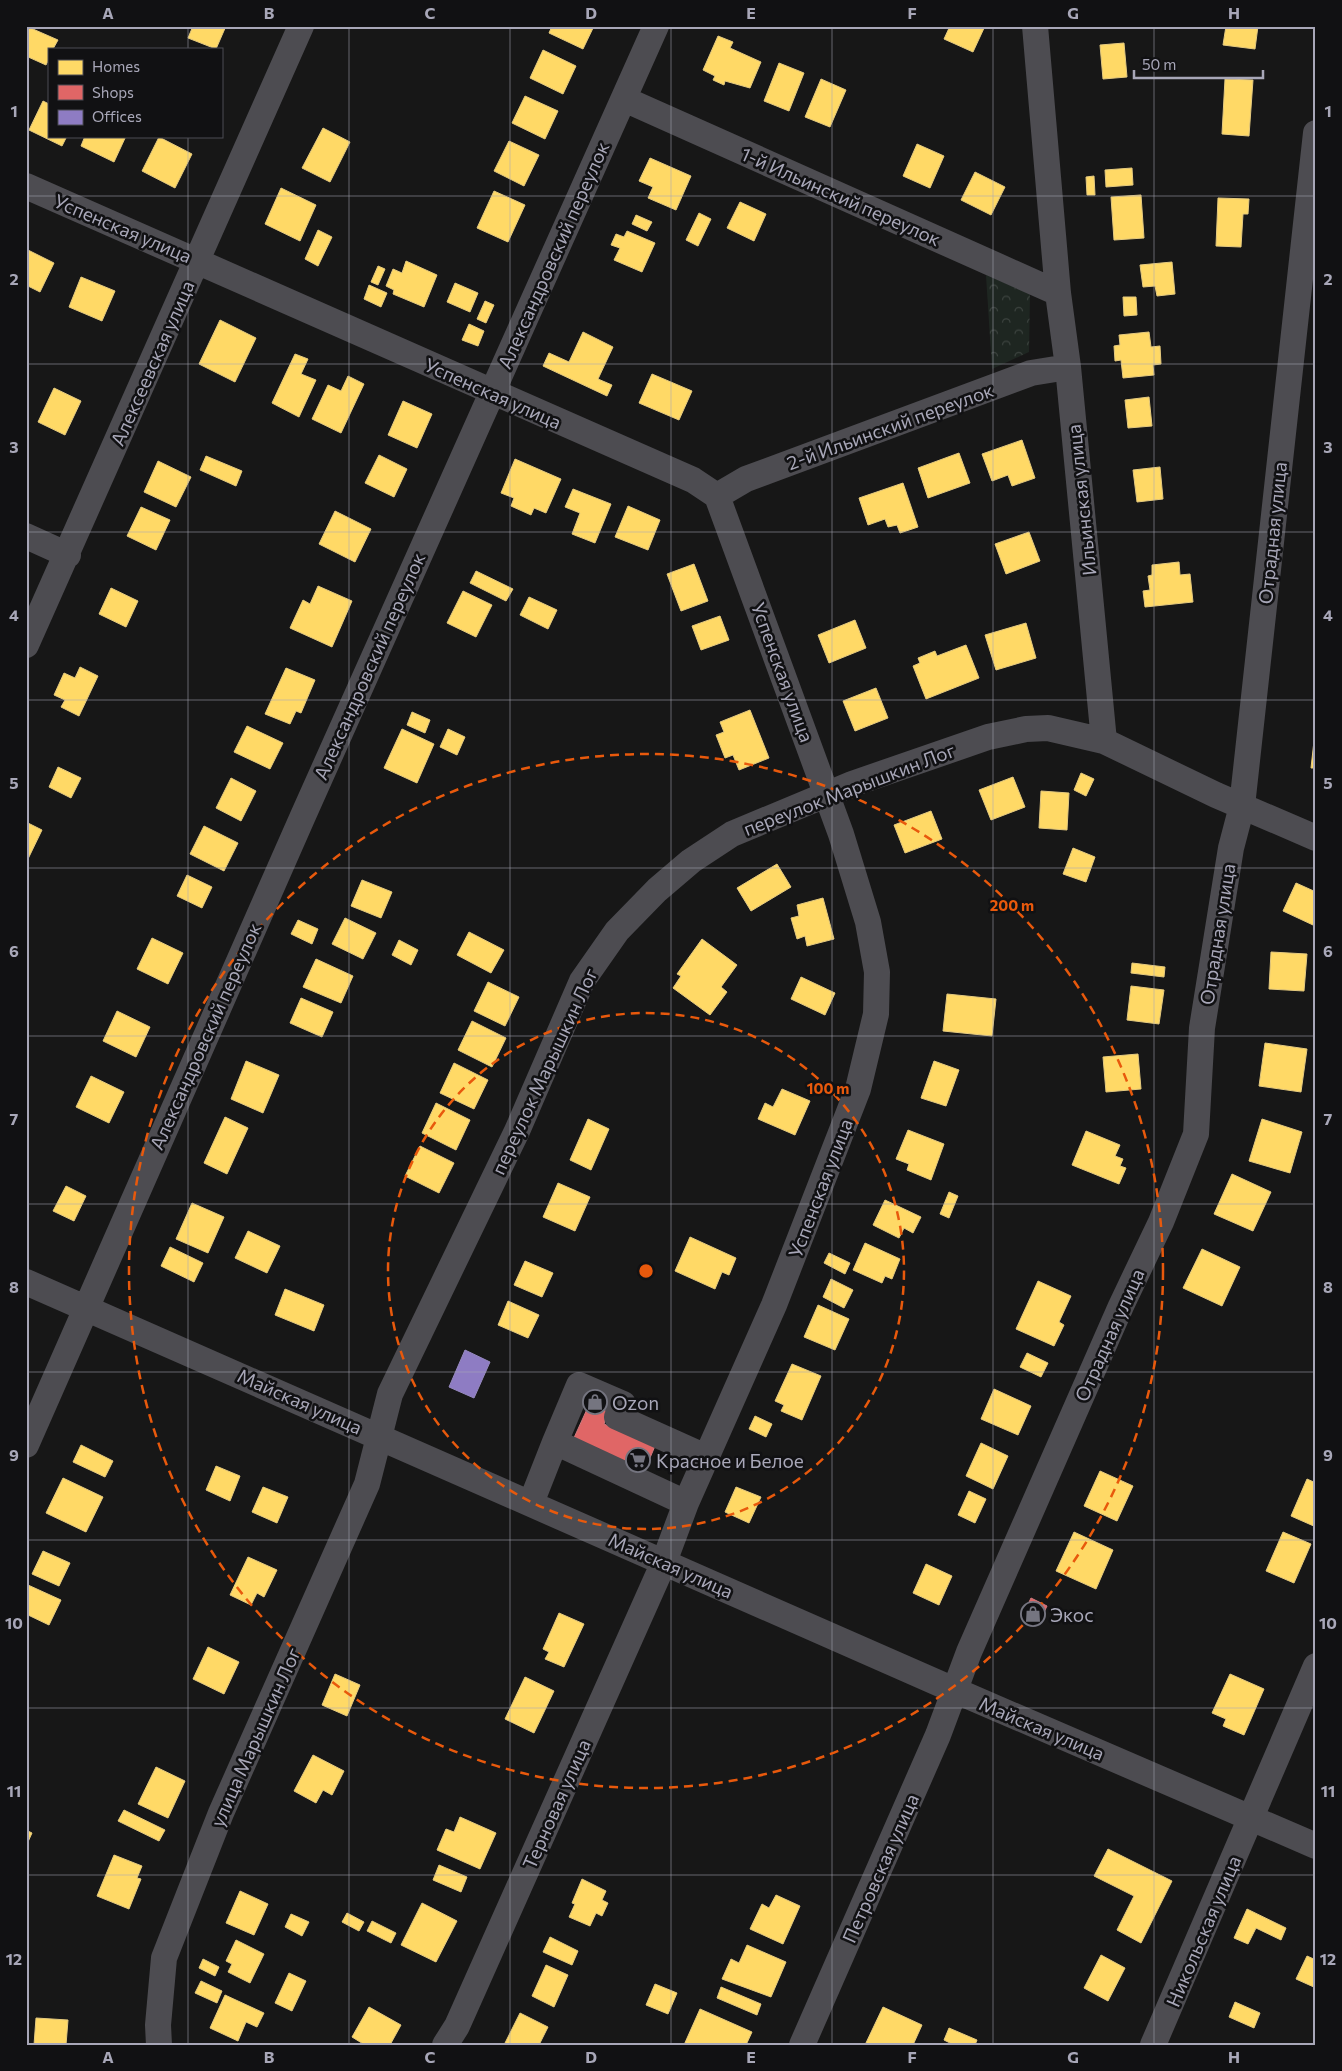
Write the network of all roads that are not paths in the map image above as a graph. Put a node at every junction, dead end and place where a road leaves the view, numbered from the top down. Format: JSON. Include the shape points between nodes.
{"nodes":[{"id":1,"x":301,"y":26,"type":"edge"},
{"id":2,"x":656,"y":26,"type":"edge"},
{"id":3,"x":1035,"y":26,"type":"edge"},
{"id":4,"x":624,"y":99,"type":"junction"},
{"id":5,"x":1316,"y":133,"type":"edge"},
{"id":6,"x":26,"y":186,"type":"edge"},
{"id":7,"x":197,"y":260,"type":"junction"},
{"id":8,"x":1058,"y":293,"type":"junction"},
{"id":9,"x":1068,"y":367,"type":"junction"},
{"id":10,"x":491,"y":392,"type":"junction"},
{"id":11,"x":717,"y":496,"type":"junction"},
{"id":12,"x":26,"y":536,"type":"edge"},
{"id":13,"x":68,"y":555,"type":"junction"},
{"id":14,"x":26,"y":645,"type":"edge"},
{"id":15,"x":1104,"y":741,"type":"junction"},
{"id":16,"x":826,"y":795,"type":"junction"},
{"id":17,"x":1242,"y":806,"type":"junction"},
{"id":18,"x":1316,"y":838,"type":"edge"},
{"id":19,"x":26,"y":1282,"type":"edge"},
{"id":20,"x":86,"y":1308,"type":"junction"},
{"id":21,"x":379,"y":1436,"type":"junction"},
{"id":22,"x":555,"y":1442,"type":"junction"},
{"id":23,"x":26,"y":1445,"type":"edge"},
{"id":24,"x":706,"y":1457,"type":"junction"},
{"id":25,"x":686,"y":1502,"type":"junction"},
{"id":26,"x":531,"y":1503,"type":"junction"},
{"id":27,"x":664,"y":1562,"type":"junction"},
{"id":28,"x":1316,"y":1666,"type":"edge"},
{"id":29,"x":954,"y":1690,"type":"junction"},
{"id":30,"x":1250,"y":1817,"type":"junction"},
{"id":31,"x":1316,"y":1846,"type":"edge"},
{"id":32,"x":159,"y":2045,"type":"edge"},
{"id":33,"x":446,"y":2045,"type":"edge"},
{"id":34,"x":802,"y":2045,"type":"edge"},
{"id":35,"x":1154,"y":2045,"type":"edge"}],
"edges":[{"from":1,"to":7,"type":"street","name":"Алексеевская улица"},
{"from":2,"to":4,"type":"street","name":"Александровский переулок"},
{"from":3,"to":8,"type":"street","name":"Ильинская улица"},
{"from":4,"to":8,"type":"street","name":"1-й Ильинский переулок"},
{"from":4,"to":10,"type":"street","name":"Александровский переулок"},
{"from":5,"to":17,"type":"street","name":"Отрадная улица"},
{"from":6,"to":7,"type":"street","name":"Успенская улица"},
{"from":7,"to":10,"type":"street","name":"Успенская улица"},
{"from":7,"to":13,"type":"street","name":"Алексеевская улица"},
{"from":8,"to":9,"type":"street","name":"Ильинская улица"},
{"from":9,"to":11,"type":"street","name":"2-й Ильинский переулок","via":[[1031,373],[946,404],[746,479]]},
{"from":9,"to":15,"type":"street","name":"Ильинская улица"},
{"from":10,"to":11,"type":"street","name":"Успенская улица","via":[[693,480]]},
{"from":10,"to":20,"type":"street","name":"Александровский переулок"},
{"from":11,"to":16,"type":"street","name":"Успенская улица"},
{"from":12,"to":13,"type":"street"},
{"from":13,"to":14,"type":"street","name":"Алексеевская улица"},
{"from":15,"to":16,"type":"street","name":"переулок Марышкин Лог","via":[[1048,728],[988,736]]},
{"from":15,"to":17,"type":"street"},
{"from":16,"to":21,"type":"street","name":"переулок Марышкин Лог","via":[[732,834],[691,861],[617,931],[582,981],[517,1131],[390,1394]]},
{"from":16,"to":24,"type":"street","name":"Успенская улица","via":[[868,922],[877,972],[876,1014],[858,1089],[774,1305]]},
{"from":17,"to":18,"type":"street"},
{"from":17,"to":29,"type":"street","name":"Отрадная улица","via":[[1231,848],[1202,1028],[1196,1134],[1161,1222],[1120,1306]]},
{"from":19,"to":20,"type":"street","name":"Майская улица"},
{"from":20,"to":21,"type":"street","name":"Майская улица"},
{"from":20,"to":23,"type":"street","name":"Александровский переулок"},
{"from":21,"to":26,"type":"street","name":"Майская улица"},
{"from":21,"to":32,"type":"street","name":"улица Марышкин Лог","via":[[367,1484],[221,1813],[170,1941],[164,1958]]},
{"from":22,"to":24,"type":"street","via":[[579,1384],[623,1404],[617,1417]]},
{"from":22,"to":25,"type":"street"},
{"from":22,"to":26,"type":"street"},
{"from":24,"to":25,"type":"street","name":"Успенская улица"},
{"from":25,"to":27,"type":"street","name":"Успенская улица"},
{"from":26,"to":27,"type":"street","name":"Майская улица"},
{"from":27,"to":29,"type":"street","name":"Майская улица"},
{"from":27,"to":33,"type":"street","name":"Терновая улица"},
{"from":28,"to":30,"type":"street","name":"Никольская улица"},
{"from":29,"to":30,"type":"street","name":"Майская улица"},
{"from":29,"to":34,"type":"street","name":"Петровская улица","via":[[938,1735]]},
{"from":30,"to":31,"type":"street","name":"Майская улица"},
{"from":30,"to":35,"type":"street","name":"Никольская улица","via":[[1234,1862]]}]}
